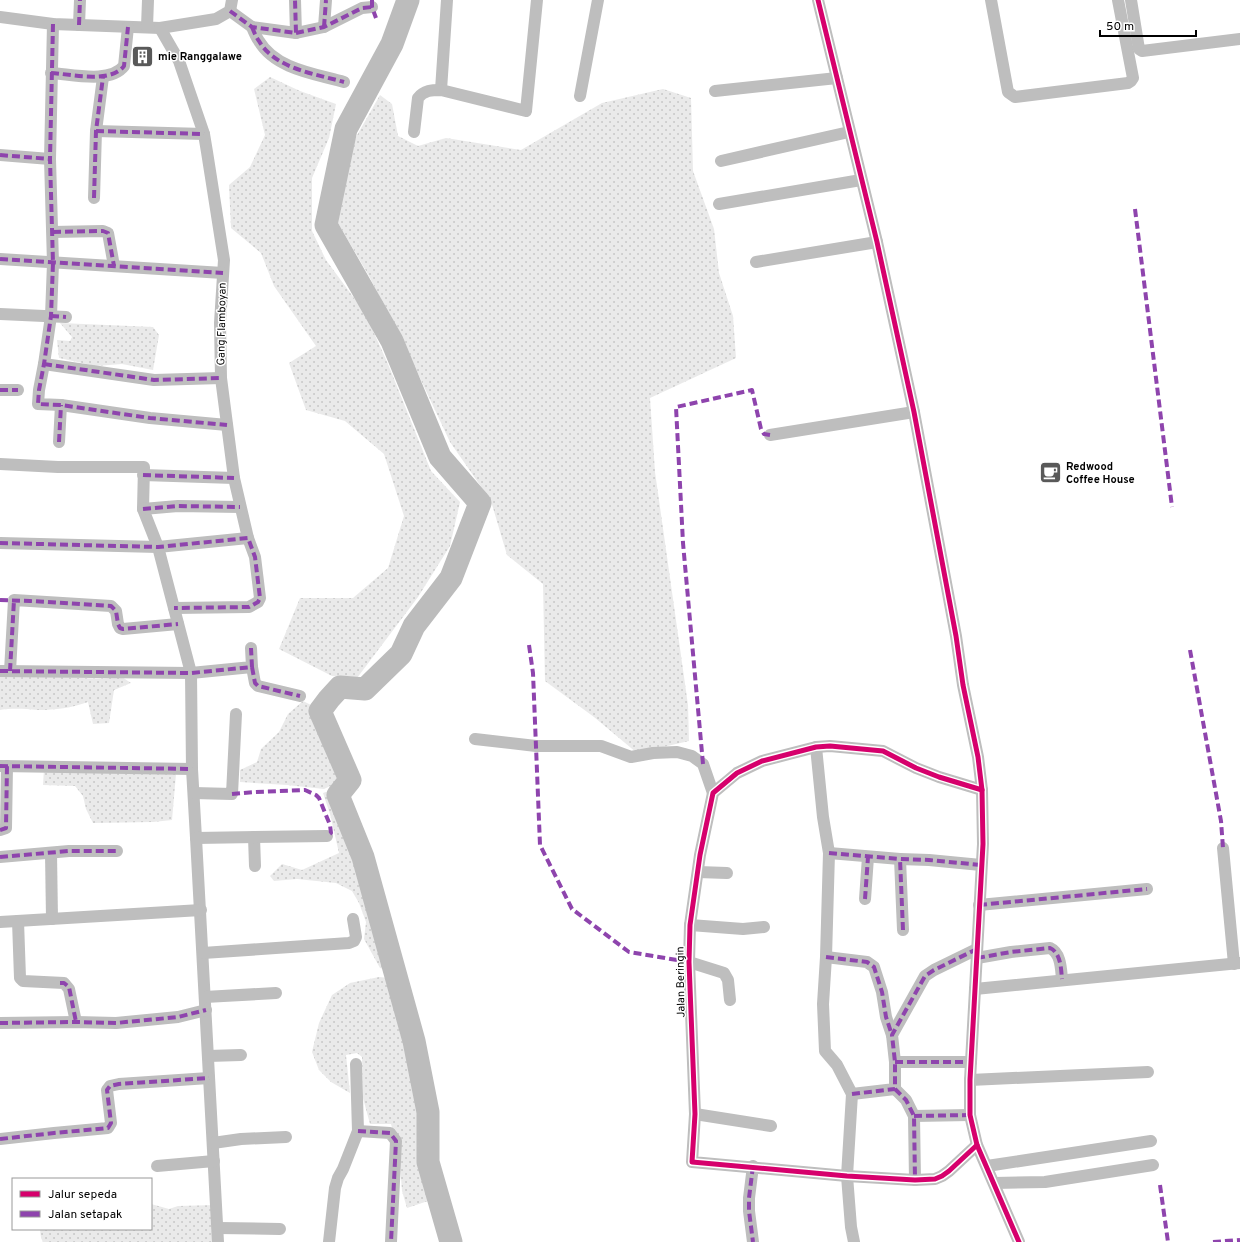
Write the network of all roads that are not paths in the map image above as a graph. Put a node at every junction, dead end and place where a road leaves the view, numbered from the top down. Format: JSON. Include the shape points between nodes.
{"nodes":[{"id":1,"x":80,"y":0,"type":"edge"},
{"id":2,"x":148,"y":0,"type":"edge"},
{"id":3,"x":295,"y":0,"type":"edge"},
{"id":4,"x":326,"y":0,"type":"edge"},
{"id":5,"x":447,"y":0,"type":"edge"},
{"id":6,"x":537,"y":0,"type":"edge"},
{"id":7,"x":598,"y":0,"type":"edge"},
{"id":8,"x":818,"y":0,"type":"edge"},
{"id":9,"x":991,"y":0,"type":"edge"},
{"id":10,"x":1118,"y":0,"type":"edge"},
{"id":11,"x":1131,"y":0,"type":"edge"},
{"id":12,"x":231,"y":5,"type":"edge"},
{"id":13,"x":374,"y":9,"type":"edge"},
{"id":14,"x":0,"y":17,"type":"edge"},
{"id":15,"x":53,"y":24,"type":"junction"},
{"id":16,"x":79,"y":25,"type":"junction"},
{"id":17,"x":128,"y":27,"type":"junction"},
{"id":18,"x":147,"y":27,"type":"junction"},
{"id":19,"x":252,"y":27,"type":"junction"},
{"id":20,"x":324,"y":27,"type":"junction"},
{"id":21,"x":160,"y":28,"type":"junction"},
{"id":22,"x":296,"y":33,"type":"junction"},
{"id":23,"x":1240,"y":39,"type":"edge"},
{"id":24,"x":51,"y":72,"type":"junction"},
{"id":25,"x":103,"y":77,"type":"junction"},
{"id":26,"x":837,"y":78,"type":"junction"},
{"id":27,"x":344,"y":82,"type":"dead end"},
{"id":28,"x":441,"y":90,"type":"junction"},
{"id":29,"x":715,"y":91,"type":"dead end"},
{"id":30,"x":580,"y":96,"type":"dead end"},
{"id":31,"x":96,"y":131,"type":"junction"},
{"id":32,"x":414,"y":132,"type":"dead end"},
{"id":33,"x":849,"y":132,"type":"junction"},
{"id":34,"x":204,"y":134,"type":"junction"},
{"id":35,"x":0,"y":155,"type":"edge"},
{"id":36,"x":50,"y":159,"type":"junction"},
{"id":37,"x":721,"y":160,"type":"dead end"},
{"id":38,"x":861,"y":180,"type":"junction"},
{"id":39,"x":94,"y":198,"type":"dead end"},
{"id":40,"x":719,"y":204,"type":"dead end"},
{"id":41,"x":52,"y":232,"type":"junction"},
{"id":42,"x":877,"y":242,"type":"junction"},
{"id":43,"x":0,"y":259,"type":"edge"},
{"id":44,"x":756,"y":262,"type":"dead end"},
{"id":45,"x":53,"y":263,"type":"junction"},
{"id":46,"x":114,"y":266,"type":"junction"},
{"id":47,"x":223,"y":272,"type":"junction"},
{"id":48,"x":0,"y":314,"type":"edge"},
{"id":49,"x":51,"y":316,"type":"junction"},
{"id":50,"x":66,"y":317,"type":"dead end"},
{"id":51,"x":44,"y":364,"type":"junction"},
{"id":52,"x":221,"y":378,"type":"junction"},
{"id":53,"x":0,"y":390,"type":"edge"},
{"id":54,"x":18,"y":390,"type":"dead end"},
{"id":55,"x":62,"y":405,"type":"junction"},
{"id":56,"x":914,"y":412,"type":"junction"},
{"id":57,"x":227,"y":425,"type":"junction"},
{"id":58,"x":770,"y":435,"type":"dead end"},
{"id":59,"x":59,"y":442,"type":"dead end"},
{"id":60,"x":0,"y":464,"type":"edge"},
{"id":61,"x":143,"y":475,"type":"junction"},
{"id":62,"x":234,"y":478,"type":"junction"},
{"id":63,"x":240,"y":507,"type":"junction"},
{"id":64,"x":143,"y":509,"type":"junction"},
{"id":65,"x":248,"y":538,"type":"junction"},
{"id":66,"x":0,"y":543,"type":"edge"},
{"id":67,"x":158,"y":547,"type":"junction"},
{"id":68,"x":174,"y":608,"type":"junction"},
{"id":69,"x":178,"y":624,"type":"junction"},
{"id":70,"x":251,"y":648,"type":"dead end"},
{"id":71,"x":252,"y":667,"type":"junction"},
{"id":72,"x":5,"y":671,"type":"edge"},
{"id":73,"x":191,"y":673,"type":"junction"},
{"id":74,"x":300,"y":696,"type":"dead end"},
{"id":75,"x":236,"y":714,"type":"dead end"},
{"id":76,"x":475,"y":739,"type":"dead end"},
{"id":77,"x":816,"y":747,"type":"junction"},
{"id":78,"x":3,"y":766,"type":"edge"},
{"id":79,"x":192,"y":769,"type":"junction"},
{"id":80,"x":982,"y":790,"type":"junction"},
{"id":81,"x":194,"y":793,"type":"junction"},
{"id":82,"x":713,"y":793,"type":"junction"},
{"id":83,"x":0,"y":830,"type":"edge"},
{"id":84,"x":327,"y":836,"type":"dead end"},
{"id":85,"x":254,"y":837,"type":"junction"},
{"id":86,"x":196,"y":838,"type":"junction"},
{"id":87,"x":1223,"y":848,"type":"dead end"},
{"id":88,"x":117,"y":851,"type":"dead end"},
{"id":89,"x":52,"y":853,"type":"junction"},
{"id":90,"x":829,"y":853,"type":"junction"},
{"id":91,"x":0,"y":857,"type":"edge"},
{"id":92,"x":868,"y":857,"type":"junction"},
{"id":93,"x":900,"y":859,"type":"junction"},
{"id":94,"x":981,"y":865,"type":"junction"},
{"id":95,"x":255,"y":866,"type":"dead end"},
{"id":96,"x":698,"y":872,"type":"junction"},
{"id":97,"x":727,"y":873,"type":"dead end"},
{"id":98,"x":1147,"y":889,"type":"dead end"},
{"id":99,"x":865,"y":898,"type":"dead end"},
{"id":100,"x":979,"y":905,"type":"junction"},
{"id":101,"x":200,"y":910,"type":"junction"},
{"id":102,"x":52,"y":919,"type":"junction"},
{"id":103,"x":353,"y":919,"type":"dead end"},
{"id":104,"x":18,"y":921,"type":"junction"},
{"id":105,"x":0,"y":922,"type":"edge"},
{"id":106,"x":690,"y":925,"type":"junction"},
{"id":107,"x":764,"y":927,"type":"dead end"},
{"id":108,"x":903,"y":930,"type":"dead end"},
{"id":109,"x":203,"y":953,"type":"junction"},
{"id":110,"x":977,"y":954,"type":"junction"},
{"id":111,"x":826,"y":957,"type":"junction"},
{"id":112,"x":689,"y":962,"type":"junction"},
{"id":113,"x":1237,"y":963,"type":"edge"},
{"id":114,"x":1062,"y":979,"type":"junction"},
{"id":115,"x":975,"y":989,"type":"junction"},
{"id":116,"x":276,"y":992,"type":"dead end"},
{"id":117,"x":205,"y":997,"type":"junction"},
{"id":118,"x":730,"y":1000,"type":"dead end"},
{"id":119,"x":206,"y":1010,"type":"junction"},
{"id":120,"x":76,"y":1022,"type":"junction"},
{"id":121,"x":0,"y":1023,"type":"edge"},
{"id":122,"x":892,"y":1035,"type":"junction"},
{"id":123,"x":241,"y":1055,"type":"dead end"},
{"id":124,"x":208,"y":1056,"type":"junction"},
{"id":125,"x":895,"y":1062,"type":"junction"},
{"id":126,"x":971,"y":1062,"type":"junction"},
{"id":127,"x":356,"y":1064,"type":"dead end"},
{"id":128,"x":1148,"y":1072,"type":"dead end"},
{"id":129,"x":210,"y":1078,"type":"junction"},
{"id":130,"x":970,"y":1080,"type":"junction"},
{"id":131,"x":895,"y":1089,"type":"junction"},
{"id":132,"x":852,"y":1094,"type":"junction"},
{"id":133,"x":694,"y":1114,"type":"junction"},
{"id":134,"x":970,"y":1115,"type":"junction"},
{"id":135,"x":914,"y":1116,"type":"junction"},
{"id":136,"x":772,"y":1126,"type":"dead end"},
{"id":137,"x":358,"y":1131,"type":"junction"},
{"id":138,"x":286,"y":1137,"type":"dead end"},
{"id":139,"x":0,"y":1139,"type":"edge"},
{"id":140,"x":1151,"y":1141,"type":"dead end"},
{"id":141,"x":213,"y":1143,"type":"junction"},
{"id":142,"x":977,"y":1145,"type":"junction"},
{"id":143,"x":214,"y":1161,"type":"junction"},
{"id":144,"x":1153,"y":1165,"type":"dead end"},
{"id":145,"x":157,"y":1166,"type":"dead end"},
{"id":146,"x":753,"y":1166,"type":"junction"},
{"id":147,"x":987,"y":1166,"type":"junction"},
{"id":148,"x":847,"y":1176,"type":"junction"},
{"id":149,"x":915,"y":1180,"type":"junction"},
{"id":150,"x":994,"y":1183,"type":"junction"},
{"id":151,"x":218,"y":1228,"type":"junction"},
{"id":152,"x":280,"y":1229,"type":"dead end"},
{"id":153,"x":218,"y":1242,"type":"edge"},
{"id":154,"x":329,"y":1242,"type":"edge"},
{"id":155,"x":391,"y":1242,"type":"edge"},
{"id":156,"x":753,"y":1242,"type":"edge"},
{"id":157,"x":854,"y":1242,"type":"edge"},
{"id":158,"x":1019,"y":1242,"type":"edge"}],
"edges":[{"from":1,"to":16,"type":"street"},
{"from":2,"to":18,"type":"street"},
{"from":3,"to":22,"type":"street"},
{"from":4,"to":20,"type":"street"},
{"from":5,"to":28,"type":"street"},
{"from":6,"to":28,"type":"street","via":[[526,111]]},
{"from":7,"to":30,"type":"street"},
{"from":8,"to":26,"type":"street"},
{"from":9,"to":10,"type":"street","via":[[1008,92],[1015,97],[1131,81],[1133,78]]},
{"from":11,"to":23,"type":"street","via":[[1139,49],[1142,51]]},
{"from":12,"to":19,"type":"street"},
{"from":12,"to":21,"type":"street","via":[[216,19]]},
{"from":13,"to":20,"type":"street","via":[[362,8]]},
{"from":14,"to":15,"type":"street"},
{"from":15,"to":16,"type":"street"},
{"from":15,"to":24,"type":"street"},
{"from":16,"to":17,"type":"street"},
{"from":17,"to":18,"type":"street"},
{"from":17,"to":25,"type":"street","via":[[124,66]]},
{"from":18,"to":21,"type":"street"},
{"from":19,"to":22,"type":"street"},
{"from":19,"to":27,"type":"street","via":[[259,42],[283,64]]},
{"from":20,"to":22,"type":"street"},
{"from":21,"to":34,"type":"street","name":"Gang Flamboyan","via":[[179,61]]},
{"from":24,"to":25,"type":"street"},
{"from":24,"to":36,"type":"street"},
{"from":25,"to":31,"type":"street"},
{"from":26,"to":29,"type":"street"},
{"from":26,"to":33,"type":"street"},
{"from":28,"to":32,"type":"street","via":[[426,91],[420,95]]},
{"from":31,"to":34,"type":"street"},
{"from":31,"to":39,"type":"street"},
{"from":33,"to":37,"type":"street"},
{"from":33,"to":38,"type":"street"},
{"from":34,"to":47,"type":"street","name":"Gang Flamboyan","via":[[224,260]]},
{"from":35,"to":36,"type":"street"},
{"from":36,"to":41,"type":"street"},
{"from":38,"to":40,"type":"street"},
{"from":38,"to":42,"type":"street"},
{"from":41,"to":45,"type":"street"},
{"from":41,"to":46,"type":"street","via":[[108,232]]},
{"from":42,"to":44,"type":"street"},
{"from":42,"to":56,"type":"street"},
{"from":43,"to":45,"type":"street"},
{"from":45,"to":46,"type":"street"},
{"from":45,"to":49,"type":"street"},
{"from":46,"to":47,"type":"street"},
{"from":47,"to":52,"type":"street","name":"Gang Flamboyan","via":[[220,323]]},
{"from":48,"to":49,"type":"street"},
{"from":49,"to":50,"type":"street"},
{"from":49,"to":51,"type":"street"},
{"from":51,"to":52,"type":"street","via":[[154,380]]},
{"from":51,"to":55,"type":"street","via":[[38,390],[38,404]]},
{"from":52,"to":57,"type":"street","name":"Gang Flamboyan"},
{"from":53,"to":54,"type":"street"},
{"from":55,"to":57,"type":"street","via":[[150,418]]},
{"from":55,"to":59,"type":"street"},
{"from":56,"to":58,"type":"street"},
{"from":56,"to":80,"type":"street"},
{"from":57,"to":62,"type":"street","name":"Gang Flamboyan"},
{"from":60,"to":61,"type":"street","via":[[144,467]]},
{"from":61,"to":62,"type":"street"},
{"from":61,"to":64,"type":"street"},
{"from":62,"to":63,"type":"street","name":"Gang Flamboyan"},
{"from":63,"to":64,"type":"street","via":[[178,506]]},
{"from":63,"to":65,"type":"street","name":"Gang Flamboyan"},
{"from":64,"to":67,"type":"street"},
{"from":65,"to":67,"type":"street"},
{"from":65,"to":68,"type":"street","name":"Gang Flamboyan","via":[[255,557],[260,598],[258,602],[249,607]]},
{"from":66,"to":67,"type":"street"},
{"from":67,"to":68,"type":"street"},
{"from":68,"to":69,"type":"street"},
{"from":69,"to":72,"type":"street","via":[[123,629],[118,624],[116,610],[110,606],[14,600]]},
{"from":69,"to":73,"type":"street"},
{"from":70,"to":71,"type":"street"},
{"from":71,"to":73,"type":"street"},
{"from":71,"to":74,"type":"street","via":[[258,686]]},
{"from":72,"to":73,"type":"street"},
{"from":73,"to":79,"type":"street"},
{"from":75,"to":81,"type":"street","via":[[232,794]]},
{"from":76,"to":82,"type":"street","via":[[536,746],[601,746],[631,757],[676,752],[692,756],[703,764]]},
{"from":77,"to":80,"type":"street","via":[[883,751],[938,777]]},
{"from":77,"to":82,"type":"street","via":[[762,761],[737,773]]},
{"from":77,"to":90,"type":"street"},
{"from":78,"to":79,"type":"street"},
{"from":78,"to":83,"type":"street","via":[[6,828]]},
{"from":79,"to":81,"type":"street"},
{"from":80,"to":94,"type":"street"},
{"from":81,"to":86,"type":"street"},
{"from":82,"to":96,"type":"street","name":"Jalan Beringin"},
{"from":84,"to":85,"type":"street"},
{"from":85,"to":86,"type":"street"},
{"from":85,"to":95,"type":"street"},
{"from":86,"to":101,"type":"street"},
{"from":87,"to":113,"type":"street"},
{"from":88,"to":89,"type":"street"},
{"from":89,"to":91,"type":"street"},
{"from":89,"to":102,"type":"street"},
{"from":90,"to":92,"type":"street"},
{"from":90,"to":111,"type":"street"},
{"from":92,"to":93,"type":"street"},
{"from":92,"to":99,"type":"street"},
{"from":93,"to":94,"type":"street"},
{"from":93,"to":108,"type":"street"},
{"from":94,"to":100,"type":"street"},
{"from":96,"to":97,"type":"street"},
{"from":96,"to":106,"type":"street","name":"Jalan Beringin"},
{"from":98,"to":100,"type":"street"},
{"from":100,"to":110,"type":"street"},
{"from":101,"to":102,"type":"street"},
{"from":101,"to":109,"type":"street"},
{"from":102,"to":104,"type":"street"},
{"from":103,"to":109,"type":"street","via":[[356,937],[349,943]]},
{"from":104,"to":105,"type":"street"},
{"from":104,"to":120,"type":"street","via":[[20,978],[22,981],[64,983],[69,989]]},
{"from":106,"to":107,"type":"street","via":[[743,929]]},
{"from":106,"to":112,"type":"street","name":"Jalan Beringin"},
{"from":109,"to":117,"type":"street"},
{"from":110,"to":114,"type":"street","via":[[1050,948],[1056,953]]},
{"from":110,"to":115,"type":"street"},
{"from":110,"to":122,"type":"street","via":[[934,970],[925,976]]},
{"from":111,"to":122,"type":"street","via":[[867,962],[874,968]]},
{"from":111,"to":132,"type":"street","via":[[823,1004],[825,1051],[837,1065]]},
{"from":112,"to":118,"type":"street","via":[[724,973],[728,977]]},
{"from":112,"to":133,"type":"street","name":"Jalan Beringin"},
{"from":113,"to":114,"type":"street"},
{"from":114,"to":115,"type":"street"},
{"from":115,"to":126,"type":"street"},
{"from":116,"to":117,"type":"street"},
{"from":117,"to":119,"type":"street"},
{"from":119,"to":120,"type":"street","via":[[148,1021]]},
{"from":119,"to":124,"type":"street"},
{"from":120,"to":121,"type":"street"},
{"from":122,"to":125,"type":"street"},
{"from":123,"to":124,"type":"street"},
{"from":124,"to":129,"type":"street"},
{"from":125,"to":126,"type":"street"},
{"from":125,"to":131,"type":"street"},
{"from":126,"to":130,"type":"street"},
{"from":127,"to":137,"type":"street"},
{"from":128,"to":130,"type":"street"},
{"from":129,"to":139,"type":"street","via":[[110,1086],[107,1090],[111,1123],[108,1128]]},
{"from":129,"to":141,"type":"street"},
{"from":130,"to":134,"type":"street"},
{"from":131,"to":132,"type":"street"},
{"from":131,"to":135,"type":"street","via":[[906,1100]]},
{"from":132,"to":148,"type":"street"},
{"from":133,"to":136,"type":"street"},
{"from":133,"to":146,"type":"street","name":"Jalan Beringin","via":[[692,1162]]},
{"from":134,"to":135,"type":"street"},
{"from":134,"to":142,"type":"street"},
{"from":135,"to":149,"type":"street"},
{"from":137,"to":154,"type":"street","via":[[335,1188]]},
{"from":137,"to":155,"type":"street","via":[[390,1133],[396,1141]]},
{"from":138,"to":141,"type":"street"},
{"from":140,"to":147,"type":"street"},
{"from":141,"to":143,"type":"street"},
{"from":142,"to":147,"type":"street"},
{"from":142,"to":149,"type":"street","name":"Jalan Beringin","via":[[942,1176]]},
{"from":143,"to":145,"type":"street"},
{"from":143,"to":151,"type":"street"},
{"from":144,"to":150,"type":"street","via":[[1045,1182]]},
{"from":146,"to":148,"type":"street","name":"Jalan Beringin"},
{"from":146,"to":156,"type":"street","via":[[749,1205]]},
{"from":147,"to":150,"type":"street"},
{"from":148,"to":149,"type":"street","name":"Jalan Beringin"},
{"from":148,"to":157,"type":"street"},
{"from":150,"to":158,"type":"street"},
{"from":151,"to":152,"type":"street"},
{"from":151,"to":153,"type":"street"}]}
